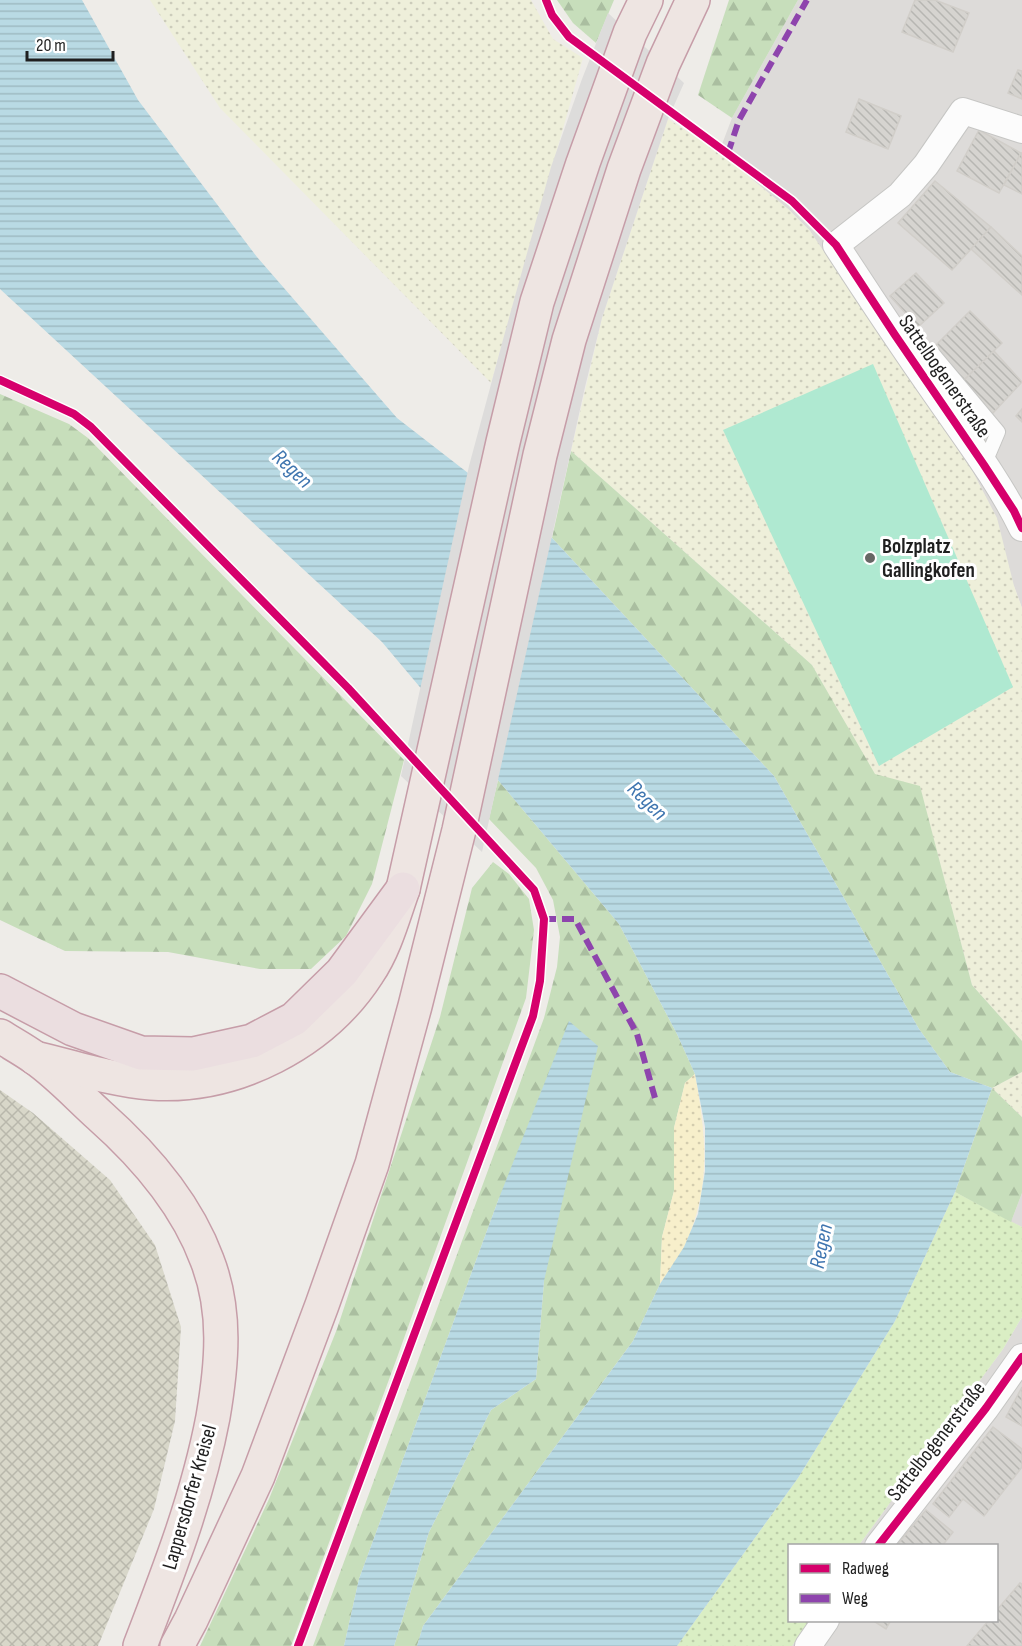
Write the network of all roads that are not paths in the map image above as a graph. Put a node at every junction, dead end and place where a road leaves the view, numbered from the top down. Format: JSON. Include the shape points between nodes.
{"nodes":[{"id":1,"x":646,"y":0,"type":"edge"},
{"id":2,"x":693,"y":0,"type":"edge"},
{"id":3,"x":1022,"y":130,"type":"edge"},
{"id":4,"x":1022,"y":528,"type":"edge"},
{"id":5,"x":403,"y":889,"type":"junction"},
{"id":6,"x":0,"y":991,"type":"edge"},
{"id":7,"x":0,"y":1036,"type":"edge"},
{"id":8,"x":35,"y":1058,"type":"junction"},
{"id":9,"x":1022,"y":1357,"type":"edge"},
{"id":10,"x":879,"y":1544,"type":"edge"},
{"id":11,"x":824,"y":1622,"type":"edge"},
{"id":12,"x":140,"y":1646,"type":"edge"},
{"id":13,"x":177,"y":1646,"type":"edge"},
{"id":14,"x":808,"y":1646,"type":"edge"}],
"edges":[{"from":1,"to":5,"type":"highway","via":[[630,33],[537,302]]},
{"from":2,"to":13,"type":"highway","via":[[663,64],[624,169],[569,340],[540,455],[459,830],[368,1174],[258,1476]]},
{"from":3,"to":4,"type":"street","name":"Sattelbogenerstraße","via":[[963,111],[900,195],[836,245]]},
{"from":5,"to":6,"type":"highway","via":[[342,972],[294,1019],[252,1041],[193,1054],[141,1053],[73,1029]]},
{"from":5,"to":8,"type":"highway","via":[[369,972],[330,1019],[289,1048],[240,1072],[188,1082],[151,1083]]},
{"from":7,"to":8,"type":"highway","name":"Lappersdorfer Kreisel"},
{"from":8,"to":12,"type":"highway","name":"Lappersdorfer Kreisel","via":[[123,1136],[155,1171],[181,1209],[207,1259],[221,1318],[220,1377],[205,1456],[174,1560]]},
{"from":9,"to":10,"type":"street","name":"Sattelbogenerstraße"},
{"from":11,"to":14,"type":"street"}]}
